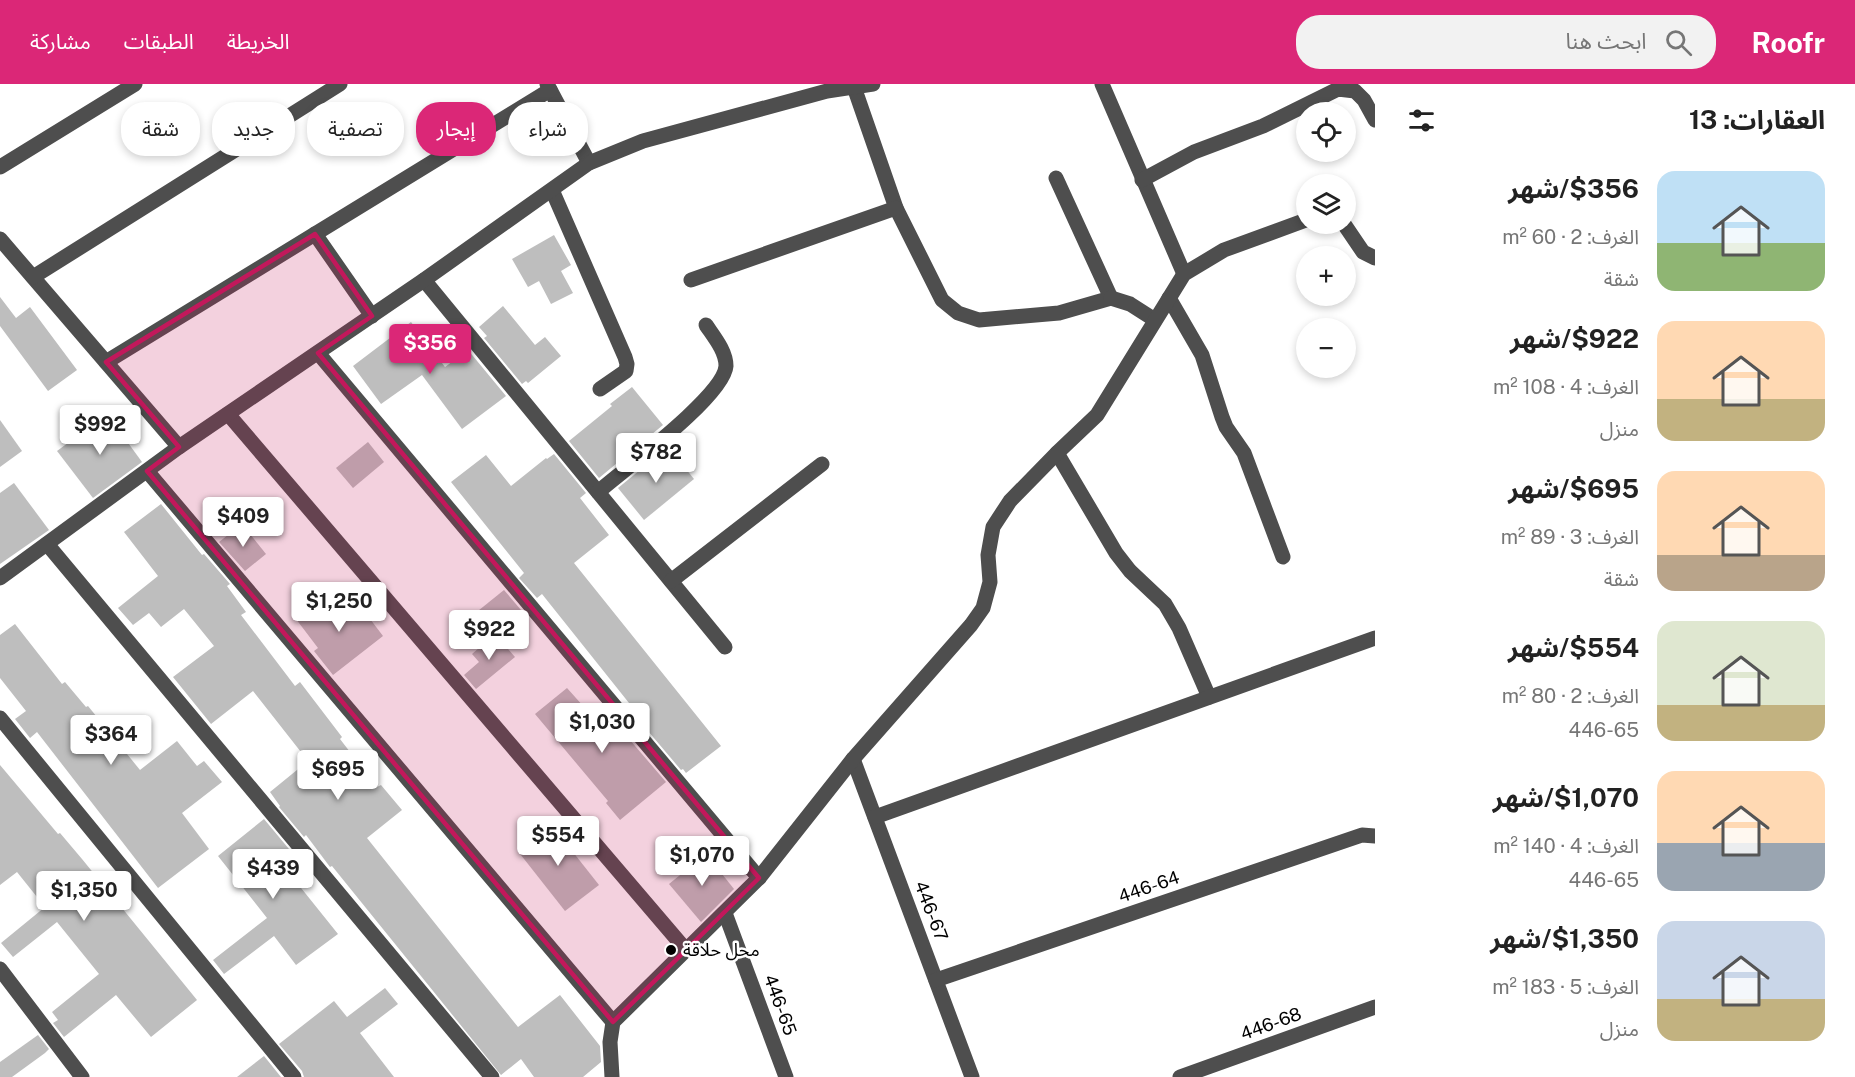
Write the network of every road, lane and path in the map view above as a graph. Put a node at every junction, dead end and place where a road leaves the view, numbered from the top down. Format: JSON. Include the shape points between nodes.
{"nodes":[{"id":1,"x":135,"y":84,"type":"edge"},
{"id":2,"x":340,"y":84,"type":"edge"},
{"id":3,"x":873,"y":84,"type":"edge"},
{"id":4,"x":1102,"y":84,"type":"edge"},
{"id":5,"x":548,"y":87,"type":"edge"},
{"id":6,"x":854,"y":87,"type":"junction"},
{"id":7,"x":825,"y":88,"type":"edge"},
{"id":8,"x":1375,"y":120,"type":"edge"},
{"id":9,"x":590,"y":163,"type":"junction"},
{"id":10,"x":0,"y":166,"type":"edge"},
{"id":11,"x":1056,"y":178,"type":"dead end"},
{"id":12,"x":1142,"y":180,"type":"junction"},
{"id":13,"x":552,"y":189,"type":"junction"},
{"id":14,"x":896,"y":208,"type":"junction"},
{"id":15,"x":1296,"y":224,"type":"edge"},
{"id":16,"x":315,"y":234,"type":"junction"},
{"id":17,"x":1351,"y":234,"type":"edge"},
{"id":18,"x":0,"y":239,"type":"edge"},
{"id":19,"x":1375,"y":258,"type":"edge"},
{"id":20,"x":1184,"y":274,"type":"junction"},
{"id":21,"x":33,"y":277,"type":"junction"},
{"id":22,"x":424,"y":280,"type":"junction"},
{"id":23,"x":691,"y":280,"type":"dead end"},
{"id":24,"x":1111,"y":298,"type":"junction"},
{"id":25,"x":1169,"y":298,"type":"junction"},
{"id":26,"x":372,"y":316,"type":"junction"},
{"id":27,"x":1155,"y":320,"type":"junction"},
{"id":28,"x":706,"y":325,"type":"dead end"},
{"id":29,"x":318,"y":353,"type":"junction"},
{"id":30,"x":106,"y":362,"type":"junction"},
{"id":31,"x":600,"y":389,"type":"dead end"},
{"id":32,"x":228,"y":414,"type":"junction"},
{"id":33,"x":179,"y":447,"type":"junction"},
{"id":34,"x":1057,"y":453,"type":"junction"},
{"id":35,"x":822,"y":464,"type":"dead end"},
{"id":36,"x":147,"y":471,"type":"junction"},
{"id":37,"x":598,"y":492,"type":"junction"},
{"id":38,"x":46,"y":544,"type":"junction"},
{"id":39,"x":1283,"y":557,"type":"dead end"},
{"id":40,"x":0,"y":578,"type":"edge"},
{"id":41,"x":671,"y":581,"type":"junction"},
{"id":42,"x":1375,"y":638,"type":"edge"},
{"id":43,"x":725,"y":647,"type":"dead end"},
{"id":44,"x":1209,"y":698,"type":"junction"},
{"id":45,"x":0,"y":718,"type":"edge"},
{"id":46,"x":853,"y":759,"type":"junction"},
{"id":47,"x":875,"y":817,"type":"junction"},
{"id":48,"x":1375,"y":836,"type":"edge"},
{"id":49,"x":759,"y":878,"type":"junction"},
{"id":50,"x":724,"y":913,"type":"junction"},
{"id":51,"x":686,"y":950,"type":"junction"},
{"id":52,"x":0,"y":969,"type":"edge"},
{"id":53,"x":936,"y":980,"type":"junction"},
{"id":54,"x":1375,"y":1007,"type":"edge"},
{"id":55,"x":613,"y":1022,"type":"junction"},
{"id":56,"x":82,"y":1077,"type":"edge"},
{"id":57,"x":294,"y":1077,"type":"edge"},
{"id":58,"x":492,"y":1077,"type":"edge"},
{"id":59,"x":612,"y":1077,"type":"edge"},
{"id":60,"x":786,"y":1077,"type":"edge"},
{"id":61,"x":972,"y":1077,"type":"edge"},
{"id":62,"x":1180,"y":1077,"type":"edge"}],
"edges":[{"from":1,"to":10,"type":"street"},
{"from":2,"to":21,"type":"street"},
{"from":3,"to":6,"type":"street"},
{"from":4,"to":12,"type":"street"},
{"from":5,"to":9,"type":"street"},
{"from":5,"to":16,"type":"street"},
{"from":6,"to":7,"type":"street"},
{"from":6,"to":14,"type":"street"},
{"from":7,"to":9,"type":"street","via":[[643,141]]},
{"from":8,"to":12,"type":"street","via":[[1355,91],[1338,89]]},
{"from":9,"to":13,"type":"street"},
{"from":11,"to":24,"type":"street"},
{"from":12,"to":20,"type":"street"},
{"from":13,"to":22,"type":"street"},
{"from":13,"to":31,"type":"street","via":[[627,364],[626,370]]},
{"from":14,"to":23,"type":"street"},
{"from":14,"to":24,"type":"street","via":[[942,300],[958,313],[979,320],[1059,313]]},
{"from":15,"to":20,"type":"street","via":[[1224,250]]},
{"from":16,"to":26,"type":"street"},
{"from":16,"to":30,"type":"street"},
{"from":17,"to":19,"type":"street","via":[[1363,252]]},
{"from":18,"to":21,"type":"street"},
{"from":20,"to":25,"type":"street"},
{"from":21,"to":30,"type":"street"},
{"from":22,"to":26,"type":"street"},
{"from":22,"to":37,"type":"street"},
{"from":24,"to":27,"type":"street","via":[[1130,304]]},
{"from":25,"to":27,"type":"street"},
{"from":25,"to":39,"type":"street","via":[[1202,355],[1226,427],[1253,472]]},
{"from":26,"to":29,"type":"street"},
{"from":27,"to":34,"type":"street","via":[[1097,416]]},
{"from":28,"to":37,"type":"street","via":[[726,364],[715,389]]},
{"from":29,"to":32,"type":"street"},
{"from":29,"to":49,"type":"street"},
{"from":30,"to":33,"type":"street"},
{"from":32,"to":33,"type":"street"},
{"from":32,"to":51,"type":"street"},
{"from":33,"to":36,"type":"street"},
{"from":34,"to":44,"type":"street","via":[[1116,553],[1165,604]]},
{"from":34,"to":46,"type":"street","via":[[1010,501],[993,527],[988,555],[990,582],[983,608]]},
{"from":35,"to":41,"type":"street"},
{"from":36,"to":38,"type":"street"},
{"from":36,"to":55,"type":"street"},
{"from":37,"to":41,"type":"street"},
{"from":38,"to":40,"type":"street"},
{"from":38,"to":58,"type":"street"},
{"from":41,"to":43,"type":"street"},
{"from":42,"to":44,"type":"street"},
{"from":44,"to":47,"type":"street"},
{"from":45,"to":57,"type":"street"},
{"from":46,"to":47,"type":"street","name":"446-67"},
{"from":46,"to":49,"type":"street"},
{"from":47,"to":53,"type":"street","name":"446-67"},
{"from":48,"to":53,"type":"street","name":"446-64","via":[[1362,835]]},
{"from":49,"to":50,"type":"street"},
{"from":50,"to":51,"type":"street"},
{"from":50,"to":60,"type":"street","name":"446-65"},
{"from":51,"to":55,"type":"street"},
{"from":52,"to":56,"type":"street"},
{"from":53,"to":61,"type":"street","name":"446-67"},
{"from":54,"to":62,"type":"street","name":"446-68"},
{"from":55,"to":59,"type":"street"}]}
